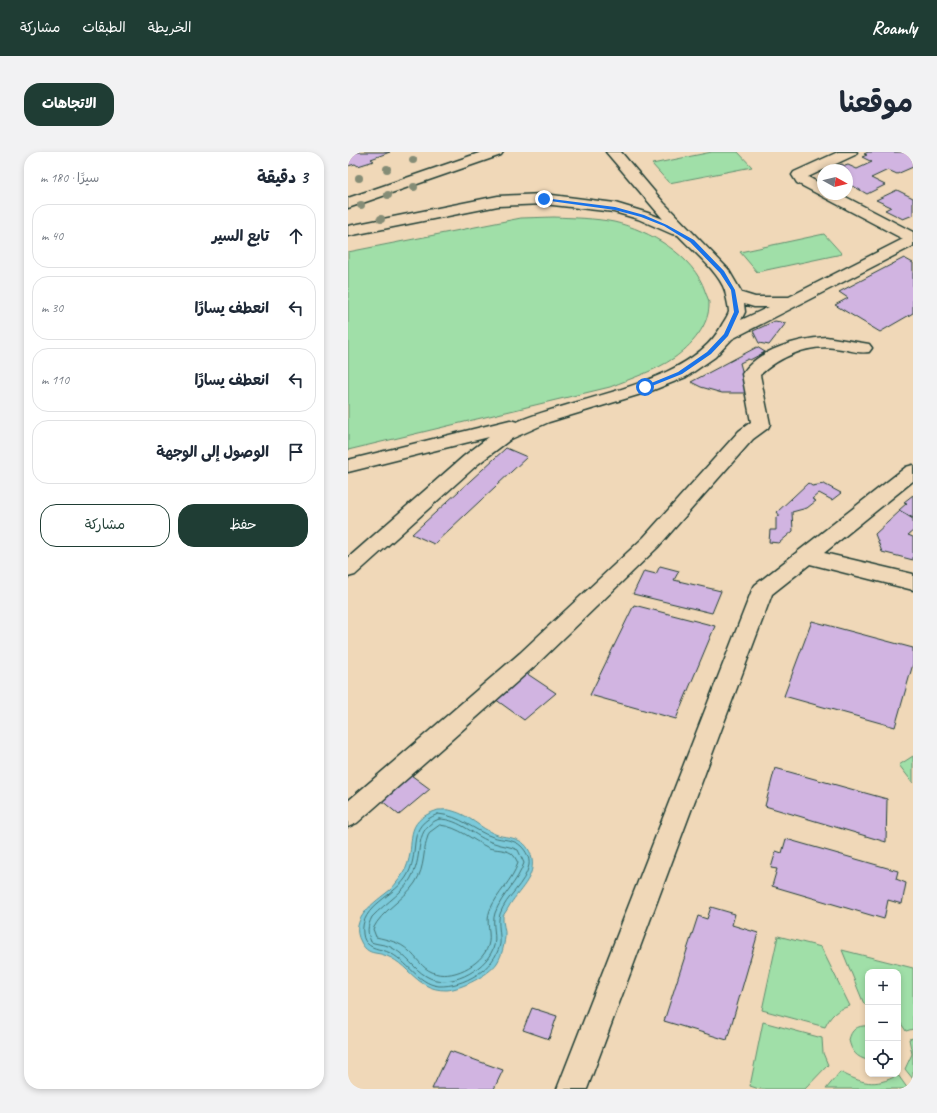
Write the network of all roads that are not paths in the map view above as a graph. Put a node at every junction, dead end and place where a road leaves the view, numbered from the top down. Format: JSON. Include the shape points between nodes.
{"nodes":[{"id":1,"x":472,"y":152,"type":"edge"},
{"id":2,"x":496,"y":152,"type":"edge"},
{"id":3,"x":613,"y":152,"type":"edge"},
{"id":4,"x":850,"y":152,"type":"edge"},
{"id":5,"x":823,"y":164,"type":"edge"},
{"id":6,"x":817,"y":167,"type":"edge"},
{"id":7,"x":817,"y":188,"type":"edge"},
{"id":8,"x":348,"y":194,"type":"edge"},
{"id":9,"x":840,"y":200,"type":"edge"},
{"id":10,"x":348,"y":203,"type":"edge"},
{"id":11,"x":348,"y":230,"type":"edge"},
{"id":12,"x":913,"y":239,"type":"edge"},
{"id":13,"x":692,"y":241,"type":"junction"},
{"id":14,"x":734,"y":296,"type":"junction"},
{"id":15,"x":791,"y":301,"type":"junction"},
{"id":16,"x":726,"y":335,"type":"junction"},
{"id":17,"x":863,"y":348,"type":"dead end"},
{"id":18,"x":542,"y":418,"type":"junction"},
{"id":19,"x":348,"y":466,"type":"edge"},
{"id":20,"x":913,"y":471,"type":"edge"},
{"id":21,"x":806,"y":556,"type":"junction"},
{"id":22,"x":348,"y":570,"type":"edge"},
{"id":23,"x":913,"y":582,"type":"edge"},
{"id":24,"x":348,"y":816,"type":"edge"},
{"id":25,"x":572,"y":1089,"type":"edge"}],
"edges":[{"from":1,"to":8,"type":"street"},
{"from":2,"to":10,"type":"street"},
{"from":3,"to":13,"type":"street","via":[[636,181]]},
{"from":4,"to":5,"type":"street"},
{"from":6,"to":7,"type":"street","via":[[799,175],[802,180]]},
{"from":9,"to":12,"type":"street"},
{"from":11,"to":13,"type":"street","via":[[498,201],[544,199],[629,212],[666,226]]},
{"from":12,"to":15,"type":"street"},
{"from":13,"to":14,"type":"street","via":[[722,272]]},
{"from":14,"to":15,"type":"street","via":[[754,302]]},
{"from":14,"to":16,"type":"street","via":[[737,312]]},
{"from":15,"to":16,"type":"street"},
{"from":16,"to":18,"type":"street","via":[[709,353],[680,373],[645,387]]},
{"from":17,"to":24,"type":"street","via":[[827,342],[795,348],[760,365],[751,374],[761,424],[746,435],[651,542],[528,659]]},
{"from":18,"to":19,"type":"street"},
{"from":18,"to":22,"type":"street","via":[[504,435],[471,460]]},
{"from":20,"to":21,"type":"street"},
{"from":21,"to":23,"type":"street"},
{"from":21,"to":25,"type":"street","via":[[763,590]]}]}
